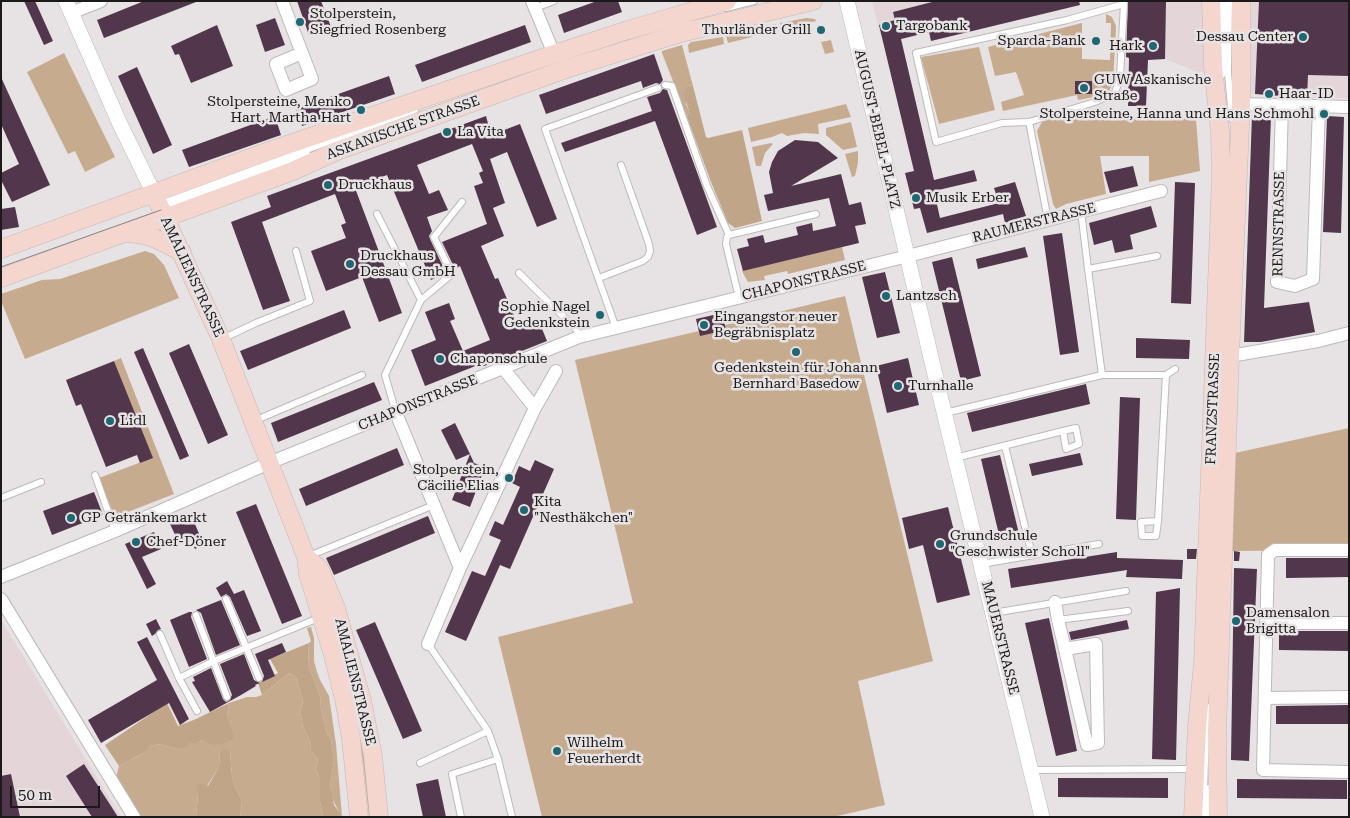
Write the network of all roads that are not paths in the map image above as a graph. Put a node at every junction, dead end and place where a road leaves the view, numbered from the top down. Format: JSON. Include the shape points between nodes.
{"nodes":[{"id":1,"x":101,"y":1,"type":"edge"},
{"id":2,"x":282,"y":1,"type":"edge"},
{"id":3,"x":554,"y":1,"type":"edge"},
{"id":4,"x":727,"y":1,"type":"edge"},
{"id":5,"x":813,"y":1,"type":"edge"},
{"id":6,"x":847,"y":1,"type":"edge"},
{"id":7,"x":1211,"y":1,"type":"edge"},
{"id":8,"x":1223,"y":1,"type":"edge"},
{"id":9,"x":1229,"y":1,"type":"edge"},
{"id":10,"x":1242,"y":1,"type":"edge"},
{"id":11,"x":756,"y":4,"type":"edge"},
{"id":12,"x":533,"y":5,"type":"edge"},
{"id":13,"x":68,"y":7,"type":"edge"},
{"id":14,"x":302,"y":53,"type":"dead end"},
{"id":15,"x":554,"y":54,"type":"junction"},
{"id":16,"x":665,"y":85,"type":"dead end"},
{"id":17,"x":658,"y":88,"type":"dead end"},
{"id":18,"x":456,"y":95,"type":"dead end"},
{"id":19,"x":1241,"y":104,"type":"junction"},
{"id":20,"x":1282,"y":105,"type":"junction"},
{"id":21,"x":1319,"y":106,"type":"junction"},
{"id":22,"x":1349,"y":108,"type":"edge"},
{"id":23,"x":420,"y":109,"type":"dead end"},
{"id":24,"x":1029,"y":122,"type":"junction"},
{"id":25,"x":621,"y":165,"type":"dead end"},
{"id":26,"x":1161,"y":191,"type":"dead end"},
{"id":27,"x":462,"y":202,"type":"dead end"},
{"id":28,"x":160,"y":206,"type":"junction"},
{"id":29,"x":1081,"y":211,"type":"junction"},
{"id":30,"x":377,"y":214,"type":"dead end"},
{"id":31,"x":816,"y":214,"type":"dead end"},
{"id":32,"x":1048,"y":220,"type":"junction"},
{"id":33,"x":126,"y":233,"type":"junction"},
{"id":34,"x":729,"y":235,"type":"junction"},
{"id":35,"x":1,"y":249,"type":"edge"},
{"id":36,"x":296,"y":251,"type":"dead end"},
{"id":37,"x":182,"y":252,"type":"junction"},
{"id":38,"x":908,"y":256,"type":"junction"},
{"id":39,"x":1157,"y":256,"type":"dead end"},
{"id":40,"x":1088,"y":268,"type":"junction"},
{"id":41,"x":519,"y":273,"type":"dead end"},
{"id":42,"x":1,"y":278,"type":"edge"},
{"id":43,"x":599,"y":278,"type":"junction"},
{"id":44,"x":740,"y":298,"type":"junction"},
{"id":45,"x":421,"y":300,"type":"junction"},
{"id":46,"x":616,"y":328,"type":"junction"},
{"id":47,"x":1349,"y":333,"type":"edge"},
{"id":48,"x":578,"y":337,"type":"junction"},
{"id":49,"x":221,"y":339,"type":"junction"},
{"id":50,"x":1230,"y":356,"type":"junction"},
{"id":51,"x":504,"y":368,"type":"junction"},
{"id":52,"x":1175,"y":369,"type":"dead end"},
{"id":53,"x":556,"y":371,"type":"dead end"},
{"id":54,"x":362,"y":375,"type":"dead end"},
{"id":55,"x":1102,"y":375,"type":"junction"},
{"id":56,"x":1166,"y":375,"type":"junction"},
{"id":57,"x":535,"y":408,"type":"junction"},
{"id":58,"x":396,"y":413,"type":"junction"},
{"id":59,"x":944,"y":413,"type":"junction"},
{"id":60,"x":253,"y":422,"type":"junction"},
{"id":61,"x":1063,"y":431,"type":"dead end"},
{"id":62,"x":1005,"y":446,"type":"junction"},
{"id":63,"x":955,"y":458,"type":"junction"},
{"id":64,"x":269,"y":463,"type":"junction"},
{"id":65,"x":95,"y":475,"type":"dead end"},
{"id":66,"x":41,"y":482,"type":"dead end"},
{"id":67,"x":1,"y":498,"type":"edge"},
{"id":68,"x":434,"y":505,"type":"junction"},
{"id":69,"x":1158,"y":521,"type":"dead end"},
{"id":70,"x":115,"y":531,"type":"junction"},
{"id":71,"x":1099,"y":544,"type":"dead end"},
{"id":72,"x":1349,"y":550,"type":"edge"},
{"id":73,"x":1032,"y":555,"type":"junction"},
{"id":74,"x":306,"y":557,"type":"junction"},
{"id":75,"x":982,"y":564,"type":"junction"},
{"id":76,"x":460,"y":568,"type":"junction"},
{"id":77,"x":1,"y":577,"type":"edge"},
{"id":78,"x":1126,"y":591,"type":"dead end"},
{"id":79,"x":1,"y":599,"type":"edge"},
{"id":80,"x":226,"y":599,"type":"dead end"},
{"id":81,"x":1055,"y":602,"type":"junction"},
{"id":82,"x":1128,"y":611,"type":"dead end"},
{"id":83,"x":994,"y":613,"type":"junction"},
{"id":84,"x":196,"y":616,"type":"dead end"},
{"id":85,"x":322,"y":616,"type":"junction"},
{"id":86,"x":1058,"y":620,"type":"junction"},
{"id":87,"x":1266,"y":623,"type":"junction"},
{"id":88,"x":1349,"y":624,"type":"edge"},
{"id":89,"x":160,"y":634,"type":"dead end"},
{"id":90,"x":428,"y":644,"type":"joint"},
{"id":91,"x":245,"y":647,"type":"junction"},
{"id":92,"x":1065,"y":649,"type":"junction"},
{"id":93,"x":214,"y":661,"type":"junction"},
{"id":94,"x":179,"y":678,"type":"junction"},
{"id":95,"x":259,"y":678,"type":"dead end"},
{"id":96,"x":1208,"y":694,"type":"dead end"},
{"id":97,"x":227,"y":697,"type":"dead end"},
{"id":98,"x":1349,"y":697,"type":"edge"},
{"id":99,"x":1264,"y":698,"type":"junction"},
{"id":100,"x":1207,"y":704,"type":"dead end"},
{"id":101,"x":198,"y":711,"type":"dead end"},
{"id":102,"x":488,"y":731,"type":"junction"},
{"id":103,"x":498,"y":759,"type":"junction"},
{"id":104,"x":420,"y":763,"type":"dead end"},
{"id":105,"x":1195,"y":769,"type":"junction"},
{"id":106,"x":1032,"y":770,"type":"junction"},
{"id":107,"x":1349,"y":772,"type":"edge"},
{"id":108,"x":134,"y":817,"type":"edge"},
{"id":109,"x":359,"y":817,"type":"edge"},
{"id":110,"x":379,"y":817,"type":"edge"},
{"id":111,"x":461,"y":817,"type":"edge"},
{"id":112,"x":512,"y":817,"type":"edge"},
{"id":113,"x":1042,"y":817,"type":"edge"},
{"id":114,"x":1193,"y":817,"type":"edge"},
{"id":115,"x":1203,"y":817,"type":"edge"},
{"id":116,"x":1208,"y":817,"type":"edge"},
{"id":117,"x":1218,"y":817,"type":"edge"}],
"edges":[{"from":1,"to":13,"type":"street"},
{"from":2,"to":14,"type":"street"},
{"from":3,"to":12,"type":"lane"},
{"from":4,"to":15,"type":"main road","name":"ASKANISCHE STRASSE"},
{"from":5,"to":28,"type":"main road","name":"ASKANISCHE STRASSE","via":[[681,33],[566,68],[292,170]]},
{"from":6,"to":38,"type":"street","name":"AUGUST-BEBEL-PLATZ"},
{"from":7,"to":105,"type":"main road","name":"FRANZSTRASSE","via":[[1221,175],[1203,663]]},
{"from":8,"to":96,"type":"lane","via":[[1222,73],[1227,154]]},
{"from":9,"to":116,"type":"lane","via":[[1228,73],[1233,154]]},
{"from":10,"to":19,"type":"main road","name":"FRANZSTRASSE"},
{"from":11,"to":18,"type":"lane","via":[[622,38]]},
{"from":11,"to":28,"type":"lane","via":[[541,70]]},
{"from":12,"to":15,"type":"street"},
{"from":13,"to":28,"type":"street","name":"AMALIENSTRASSE"},
{"from":15,"to":28,"type":"main road","name":"ASKANISCHE STRASSE","via":[[269,151]]},
{"from":16,"to":34,"type":"lane","via":[[672,86],[707,186]]},
{"from":17,"to":43,"type":"lane","via":[[545,129]]},
{"from":19,"to":20,"type":"street"},
{"from":19,"to":50,"type":"main road","name":"FRANZSTRASSE"},
{"from":20,"to":21,"type":"street"},
{"from":20,"to":21,"type":"street","name":"RENNSTRASSE","via":[[1277,282],[1295,286],[1313,279]]},
{"from":21,"to":22,"type":"street"},
{"from":23,"to":28,"type":"lane"},
{"from":24,"to":24,"type":"lane","via":[[1115,93],[1120,77],[1124,4],[1067,20],[916,53],[936,142],[1002,124]]},
{"from":24,"to":32,"type":"lane"},
{"from":25,"to":43,"type":"lane","via":[[650,251],[643,261]]},
{"from":26,"to":29,"type":"street","name":"RAUMERSTRASSE"},
{"from":27,"to":45,"type":"lane","via":[[434,236],[452,274]]},
{"from":28,"to":33,"type":"main road","name":"ASKANISCHE STRASSE"},
{"from":28,"to":35,"type":"main road","name":"ASKANISCHE STRASSE","via":[[116,206]]},
{"from":28,"to":37,"type":"main road","name":"AMALIENSTRASSE"},
{"from":29,"to":32,"type":"street","name":"RAUMERSTRASSE"},
{"from":29,"to":40,"type":"lane"},
{"from":30,"to":45,"type":"lane"},
{"from":31,"to":34,"type":"lane"},
{"from":32,"to":38,"type":"street","name":"RAUMERSTRASSE"},
{"from":33,"to":37,"type":"main road","via":[[156,238]]},
{"from":33,"to":42,"type":"main road","name":"ASKANISCHE STRASSE"},
{"from":34,"to":44,"type":"lane","via":[[726,244]]},
{"from":36,"to":49,"type":"lane","via":[[310,301]]},
{"from":37,"to":49,"type":"main road","name":"AMALIENSTRASSE"},
{"from":38,"to":44,"type":"street","name":"CHAPONSTRASSE"},
{"from":38,"to":59,"type":"street","name":"MAUERSTRASSE"},
{"from":39,"to":40,"type":"lane"},
{"from":40,"to":55,"type":"lane"},
{"from":41,"to":48,"type":"lane","via":[[576,329]]},
{"from":43,"to":46,"type":"lane"},
{"from":44,"to":46,"type":"street","name":"CHAPONSTRASSE"},
{"from":45,"to":58,"type":"lane","via":[[385,375]]},
{"from":46,"to":48,"type":"street","name":"CHAPONSTRASSE"},
{"from":47,"to":50,"type":"street","via":[[1319,343]]},
{"from":48,"to":51,"type":"street","name":"CHAPONSTRASSE"},
{"from":49,"to":60,"type":"main road","name":"AMALIENSTRASSE"},
{"from":50,"to":117,"type":"main road","name":"FRANZSTRASSE","via":[[1217,731]]},
{"from":51,"to":57,"type":"street"},
{"from":51,"to":58,"type":"street","name":"CHAPONSTRASSE"},
{"from":52,"to":56,"type":"lane"},
{"from":53,"to":57,"type":"street"},
{"from":54,"to":60,"type":"lane"},
{"from":55,"to":56,"type":"lane"},
{"from":55,"to":59,"type":"lane"},
{"from":56,"to":69,"type":"lane"},
{"from":57,"to":76,"type":"street"},
{"from":58,"to":64,"type":"street","name":"CHAPONSTRASSE"},
{"from":58,"to":68,"type":"street"},
{"from":59,"to":63,"type":"street","name":"MAUERSTRASSE"},
{"from":60,"to":64,"type":"main road","name":"AMALIENSTRASSE"},
{"from":61,"to":62,"type":"lane"},
{"from":62,"to":63,"type":"lane"},
{"from":62,"to":73,"type":"lane"},
{"from":63,"to":75,"type":"street","name":"MAUERSTRASSE"},
{"from":64,"to":70,"type":"street","name":"CHAPONSTRASSE"},
{"from":64,"to":74,"type":"main road","name":"AMALIENSTRASSE"},
{"from":65,"to":70,"type":"lane"},
{"from":66,"to":67,"type":"lane"},
{"from":68,"to":74,"type":"lane"},
{"from":68,"to":76,"type":"street"},
{"from":70,"to":77,"type":"street","name":"CHAPONSTRASSE"},
{"from":71,"to":73,"type":"lane"},
{"from":72,"to":87,"type":"street","via":[[1275,550],[1268,555]]},
{"from":73,"to":75,"type":"lane"},
{"from":74,"to":85,"type":"main road","name":"AMALIENSTRASSE","via":[[308,574]]},
{"from":74,"to":110,"type":"main road","name":"AMALIENSTRASSE","via":[[319,568],[336,608],[362,700],[373,756]]},
{"from":75,"to":83,"type":"street","name":"MAUERSTRASSE"},
{"from":76,"to":90,"type":"street"},
{"from":78,"to":81,"type":"lane"},
{"from":79,"to":108,"type":"street"},
{"from":80,"to":91,"type":"lane"},
{"from":81,"to":83,"type":"lane"},
{"from":81,"to":86,"type":"street"},
{"from":82,"to":86,"type":"lane"},
{"from":83,"to":106,"type":"street","name":"MAUERSTRASSE"},
{"from":84,"to":93,"type":"lane"},
{"from":85,"to":91,"type":"lane"},
{"from":85,"to":109,"type":"main road","name":"AMALIENSTRASSE","via":[[344,698]]},
{"from":86,"to":92,"type":"street"},
{"from":87,"to":88,"type":"street"},
{"from":87,"to":99,"type":"street"},
{"from":89,"to":94,"type":"lane"},
{"from":90,"to":102,"type":"lane"},
{"from":91,"to":93,"type":"lane"},
{"from":91,"to":95,"type":"lane"},
{"from":92,"to":92,"type":"street","via":[[1087,745],[1098,743],[1096,644]]},
{"from":93,"to":94,"type":"lane"},
{"from":93,"to":97,"type":"lane"},
{"from":94,"to":101,"type":"lane"},
{"from":98,"to":99,"type":"street"},
{"from":99,"to":107,"type":"street","via":[[1263,770]]},
{"from":100,"to":115,"type":"lane"},
{"from":102,"to":103,"type":"lane"},
{"from":102,"to":104,"type":"lane"},
{"from":103,"to":111,"type":"lane","via":[[452,774]]},
{"from":103,"to":112,"type":"lane"},
{"from":105,"to":106,"type":"lane"},
{"from":105,"to":114,"type":"main road","name":"FRANZSTRASSE"},
{"from":106,"to":113,"type":"street","name":"MAUERSTRASSE"}]}
